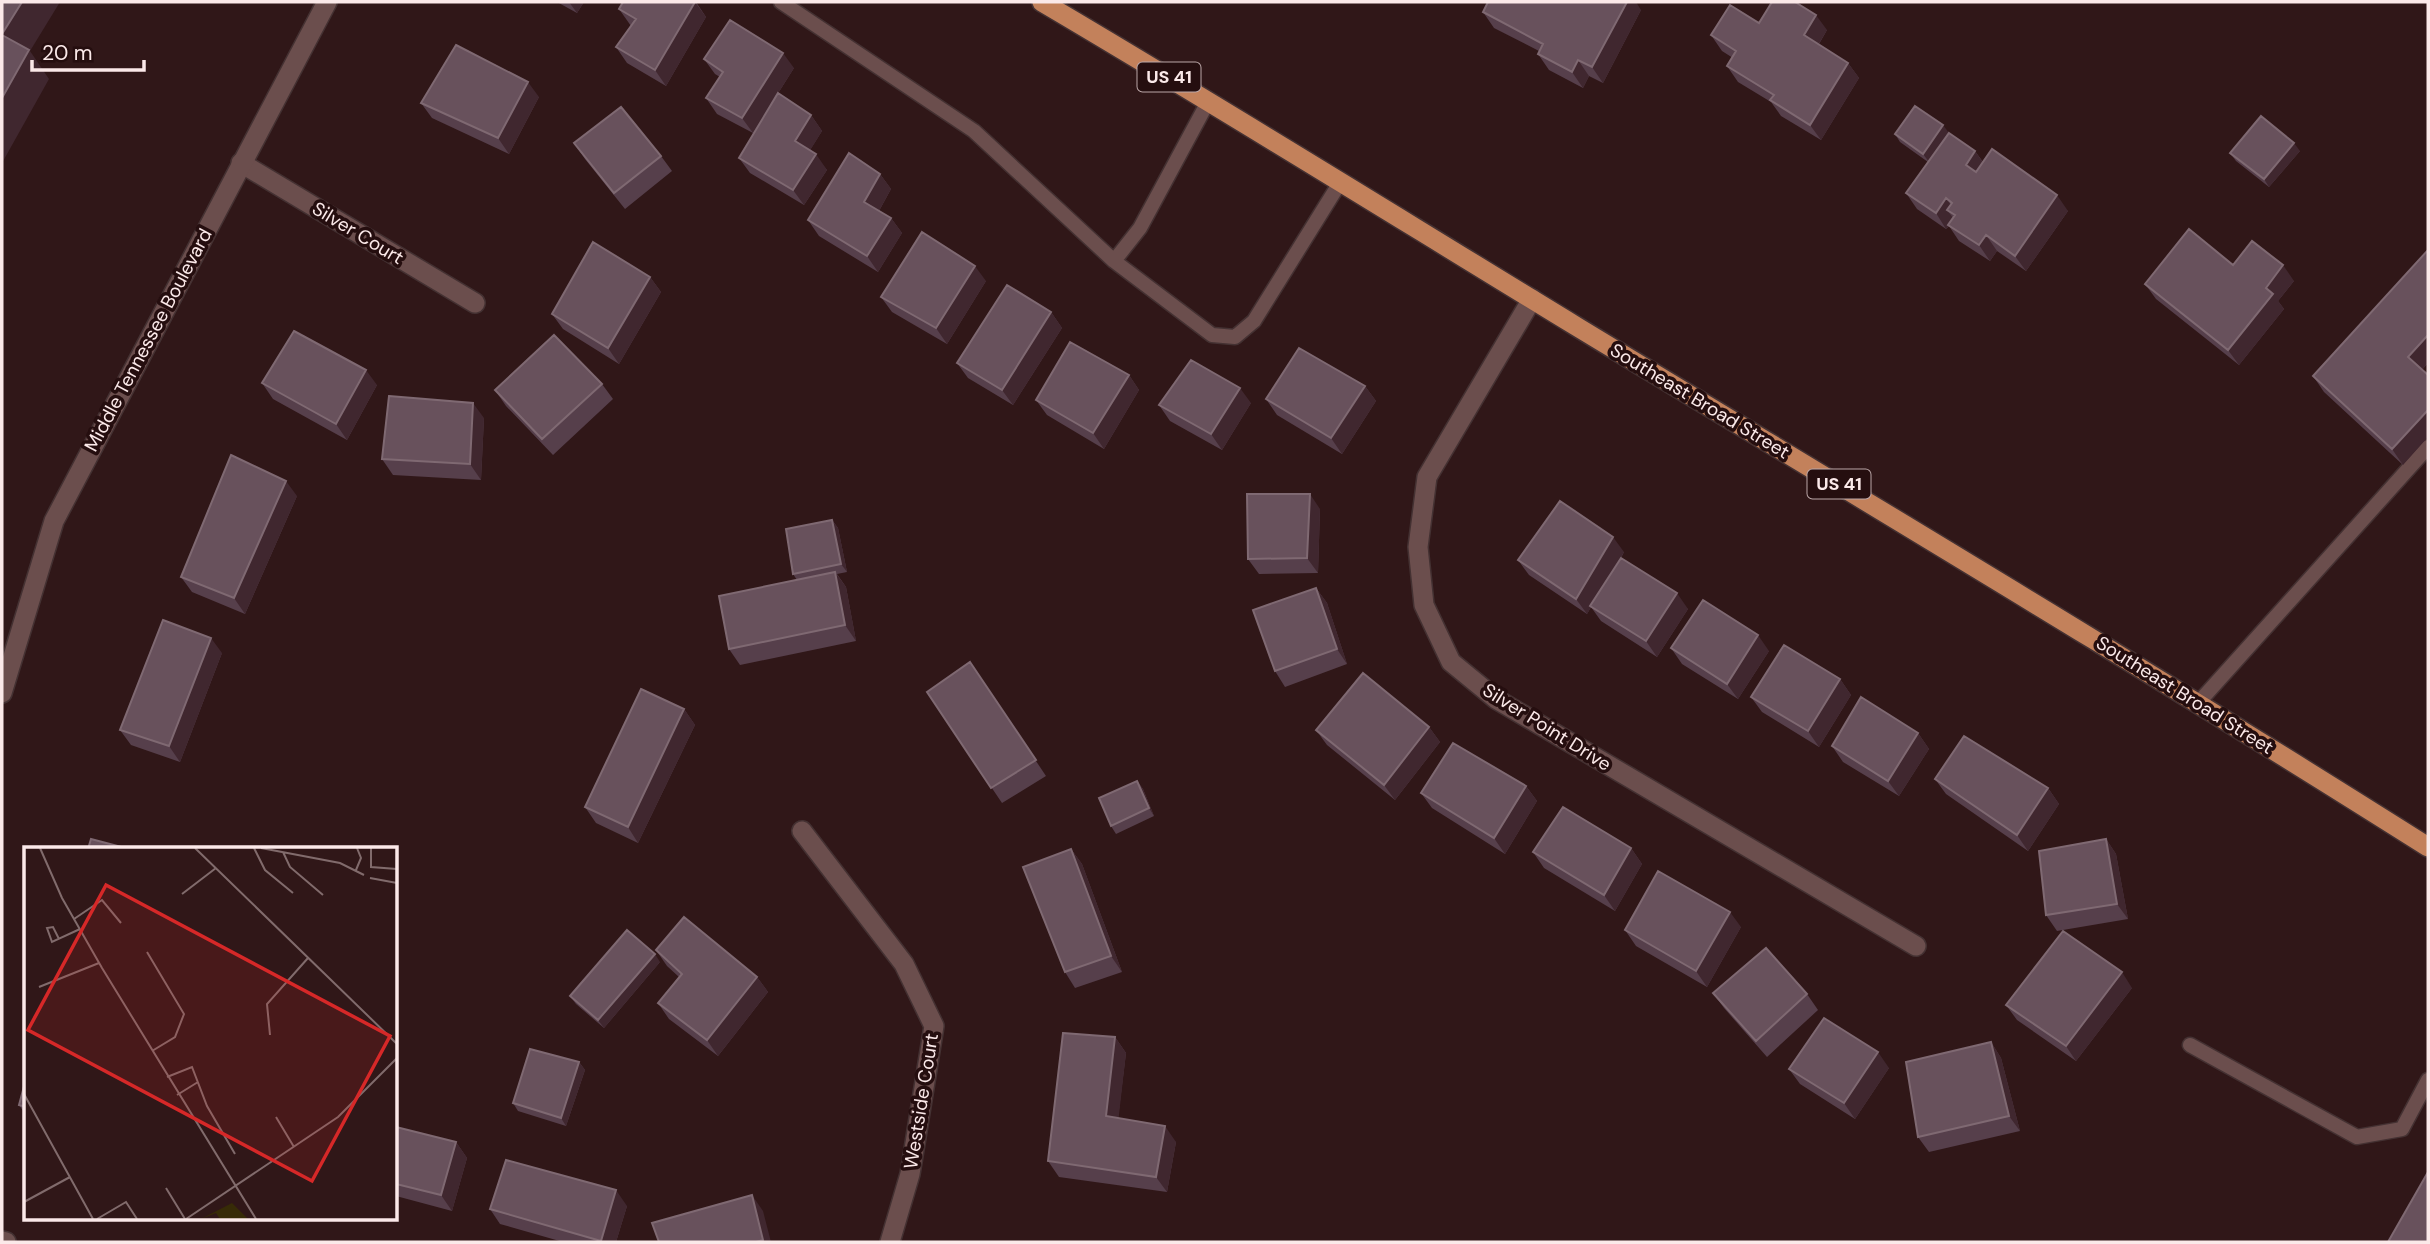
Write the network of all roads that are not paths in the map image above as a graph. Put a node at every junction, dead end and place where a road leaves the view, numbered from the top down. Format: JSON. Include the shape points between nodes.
{"nodes":[{"id":1,"x":327,"y":2,"type":"edge"},
{"id":2,"x":781,"y":2,"type":"edge"},
{"id":3,"x":1042,"y":2,"type":"edge"},
{"id":4,"x":1209,"y":100,"type":"junction"},
{"id":5,"x":241,"y":163,"type":"junction"},
{"id":6,"x":1341,"y":181,"type":"junction"},
{"id":7,"x":1114,"y":261,"type":"junction"},
{"id":8,"x":1532,"y":299,"type":"junction"},
{"id":9,"x":475,"y":303,"type":"dead end"},
{"id":10,"x":2428,"y":447,"type":"edge"},
{"id":11,"x":2,"y":693,"type":"edge"},
{"id":12,"x":2199,"y":702,"type":"junction"},
{"id":13,"x":802,"y":831,"type":"dead end"},
{"id":14,"x":2428,"y":847,"type":"edge"},
{"id":15,"x":1916,"y":946,"type":"dead end"},
{"id":16,"x":2190,"y":1045,"type":"dead end"},
{"id":17,"x":2428,"y":1080,"type":"edge"},
{"id":18,"x":890,"y":1242,"type":"edge"}],
"edges":[{"from":1,"to":5,"type":"street","name":"Middle Tennessee Boulevard"},
{"from":2,"to":7,"type":"lane","via":[[975,131]]},
{"from":3,"to":4,"type":"main road","name":"Southeast Broad Street","number":"US 41"},
{"from":4,"to":6,"type":"main road","name":"Southeast Broad Street","number":"US 41"},
{"from":4,"to":7,"type":"lane","via":[[1140,228]]},
{"from":5,"to":9,"type":"street","name":"Silver Court"},
{"from":5,"to":11,"type":"street","name":"Middle Tennessee Boulevard","via":[[54,521]]},
{"from":6,"to":7,"type":"lane","via":[[1254,321],[1235,337],[1212,335]]},
{"from":6,"to":8,"type":"main road","name":"Southeast Broad Street","number":"US 41"},
{"from":8,"to":12,"type":"main road","name":"Southeast Broad Street","number":"US 41"},
{"from":8,"to":15,"type":"street","name":"Silver Point Drive","via":[[1427,477],[1418,547],[1424,605],[1451,662],[1496,699]]},
{"from":10,"to":12,"type":"lane"},
{"from":12,"to":14,"type":"main road","name":"Southeast Broad Street","number":"US 41"},
{"from":13,"to":18,"type":"street","name":"Westside Court","via":[[904,964],[934,1026],[910,1174]]},
{"from":16,"to":17,"type":"lane","via":[[2357,1137],[2402,1129]]}]}
